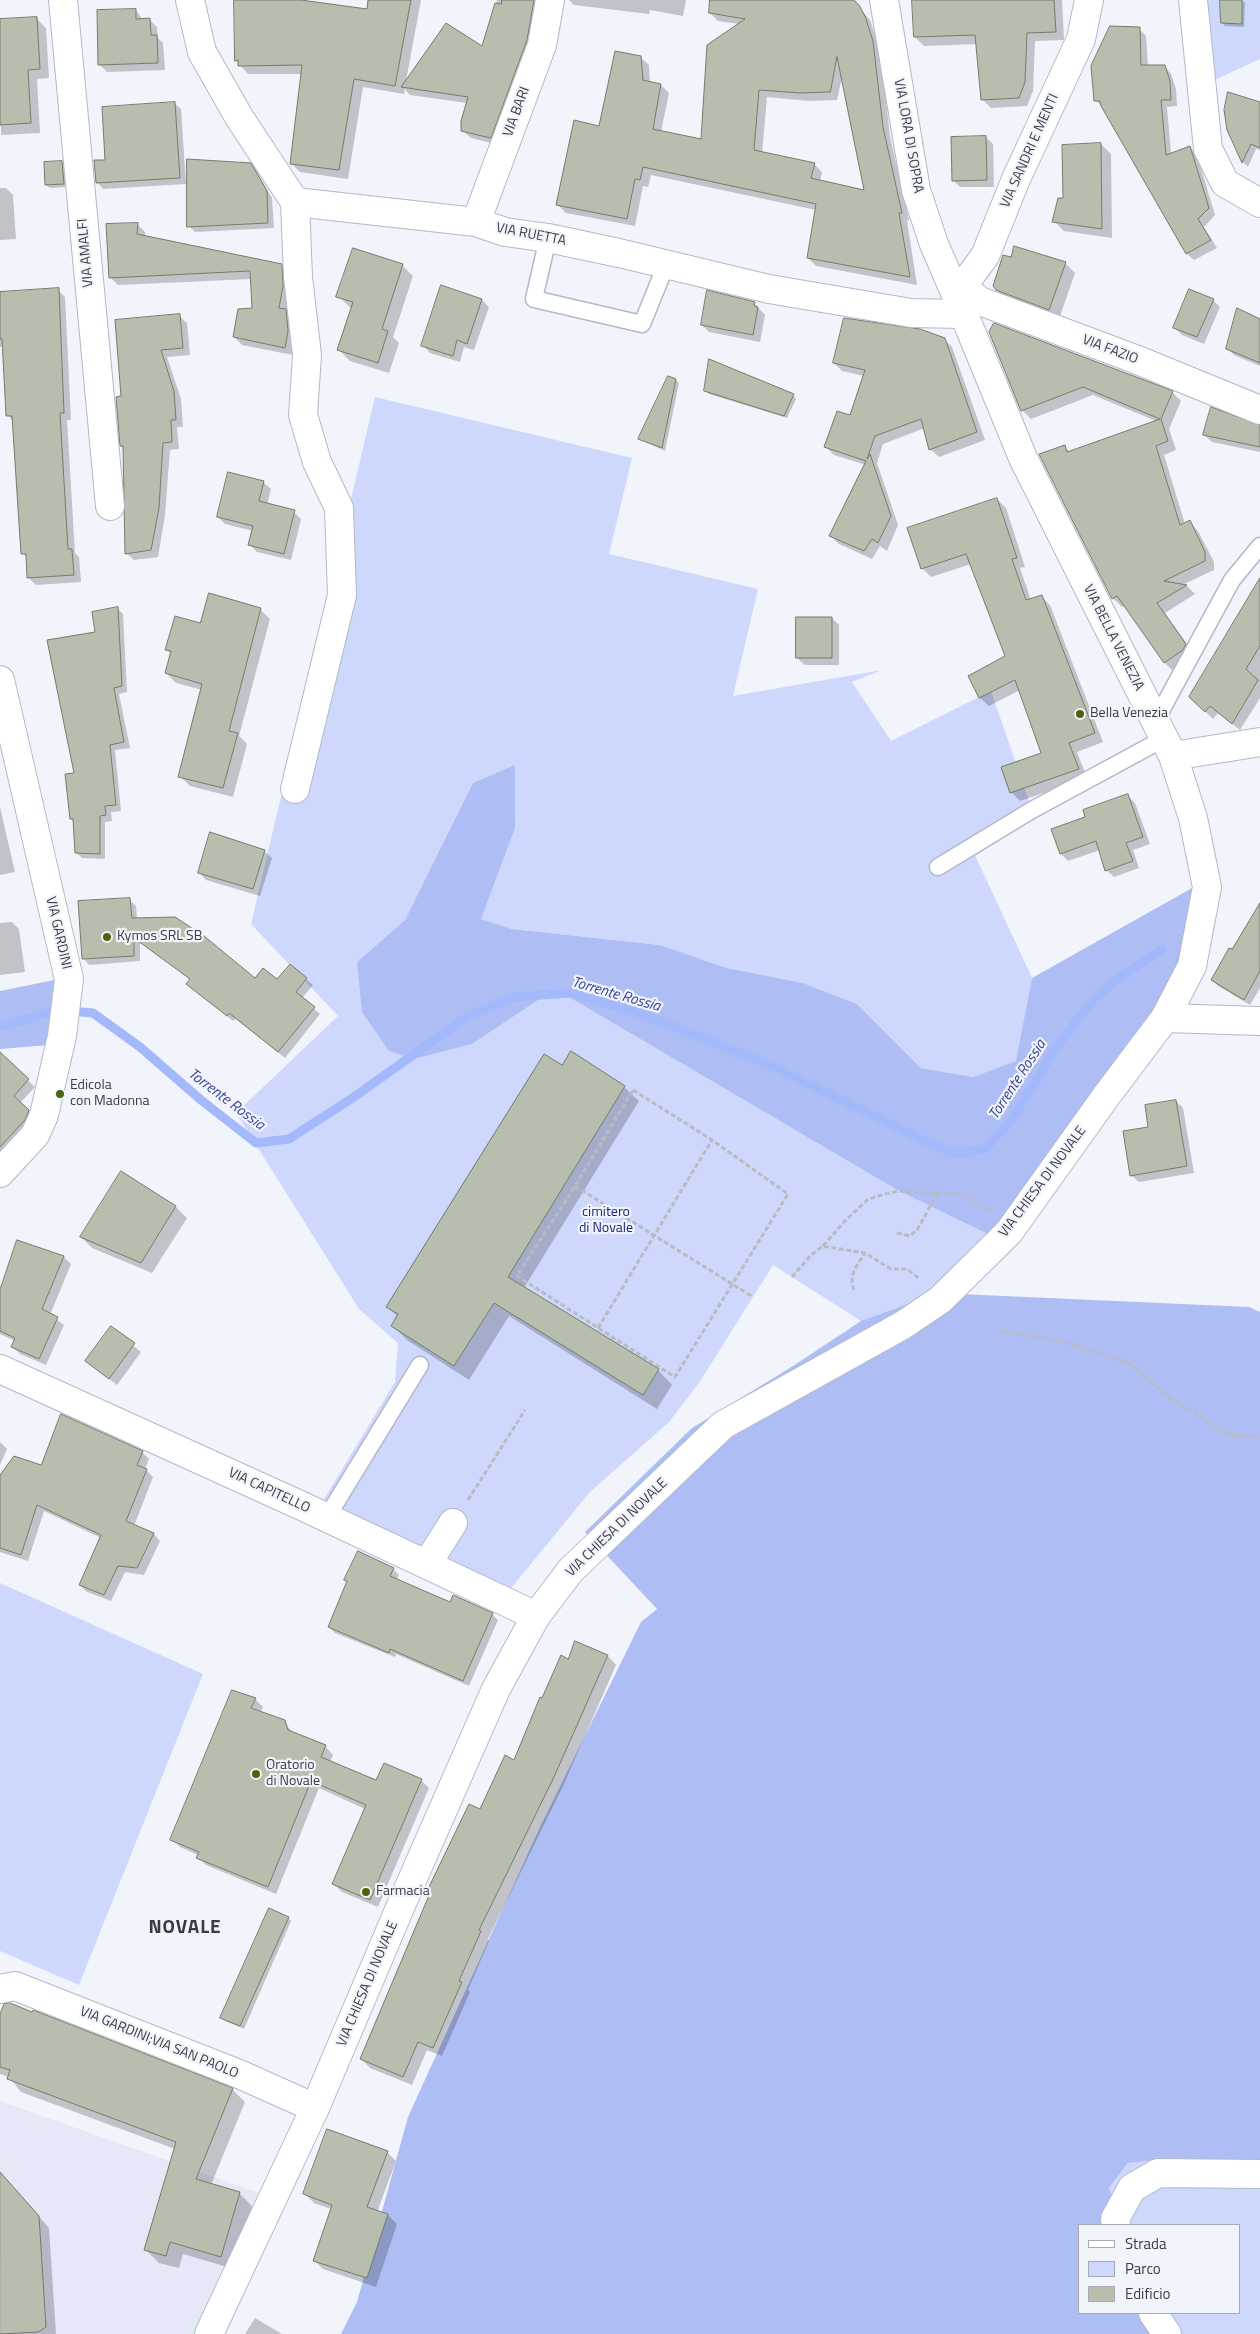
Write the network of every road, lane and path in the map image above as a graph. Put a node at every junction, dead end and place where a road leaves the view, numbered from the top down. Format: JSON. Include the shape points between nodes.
{"nodes":[{"id":1,"x":63,"y":0,"type":"edge"},
{"id":2,"x":190,"y":0,"type":"edge"},
{"id":3,"x":550,"y":0,"type":"edge"},
{"id":4,"x":884,"y":0,"type":"edge"},
{"id":5,"x":1089,"y":0,"type":"edge"},
{"id":6,"x":1193,"y":0,"type":"edge"},
{"id":7,"x":295,"y":202,"type":"junction"},
{"id":8,"x":1260,"y":202,"type":"edge"},
{"id":9,"x":476,"y":222,"type":"junction"},
{"id":10,"x":548,"y":238,"type":"junction"},
{"id":11,"x":666,"y":265,"type":"junction"},
{"id":12,"x":960,"y":299,"type":"junction"},
{"id":13,"x":1260,"y":410,"type":"edge"},
{"id":14,"x":110,"y":506,"type":"dead end"},
{"id":15,"x":1260,"y":546,"type":"edge"},
{"id":16,"x":0,"y":680,"type":"edge"},
{"id":17,"x":1165,"y":738,"type":"junction"},
{"id":18,"x":1260,"y":742,"type":"edge"},
{"id":19,"x":295,"y":789,"type":"dead end"},
{"id":20,"x":938,"y":867,"type":"dead end"},
{"id":21,"x":1165,"y":1018,"type":"junction"},
{"id":22,"x":1260,"y":1020,"type":"edge"},
{"id":23,"x":712,"y":1140,"type":"junction"},
{"id":24,"x":0,"y":1173,"type":"edge"},
{"id":25,"x":575,"y":1186,"type":"junction"},
{"id":26,"x":936,"y":1194,"type":"junction"},
{"id":27,"x":989,"y":1211,"type":"junction"},
{"id":28,"x":1000,"y":1225,"type":"junction"},
{"id":29,"x":897,"y":1233,"type":"dead end"},
{"id":30,"x":654,"y":1235,"type":"junction"},
{"id":31,"x":823,"y":1246,"type":"junction"},
{"id":32,"x":865,"y":1253,"type":"junction"},
{"id":33,"x":792,"y":1276,"type":"dead end"},
{"id":34,"x":733,"y":1284,"type":"junction"},
{"id":35,"x":927,"y":1285,"type":"dead end"},
{"id":36,"x":854,"y":1290,"type":"dead end"},
{"id":37,"x":753,"y":1297,"type":"dead end"},
{"id":38,"x":598,"y":1328,"type":"junction"},
{"id":39,"x":997,"y":1330,"type":"dead end"},
{"id":40,"x":420,"y":1365,"type":"dead end"},
{"id":41,"x":0,"y":1369,"type":"edge"},
{"id":42,"x":525,"y":1410,"type":"dead end"},
{"id":43,"x":1260,"y":1436,"type":"edge"},
{"id":44,"x":327,"y":1517,"type":"junction"},
{"id":45,"x":452,"y":1524,"type":"joint"},
{"id":46,"x":427,"y":1564,"type":"junction"},
{"id":47,"x":536,"y":1616,"type":"junction"},
{"id":48,"x":0,"y":1989,"type":"edge"},
{"id":49,"x":315,"y":2108,"type":"junction"},
{"id":50,"x":1260,"y":2174,"type":"edge"},
{"id":51,"x":1116,"y":2224,"type":"edge"},
{"id":52,"x":1154,"y":2314,"type":"edge"},
{"id":53,"x":209,"y":2334,"type":"edge"},
{"id":54,"x":1167,"y":2334,"type":"edge"}],
"edges":[{"from":1,"to":14,"type":"street","name":"VIA AMALFI"},
{"from":2,"to":7,"type":"street","via":[[202,52],[239,117]]},
{"from":3,"to":9,"type":"street","name":"VIA BARI","via":[[542,45]]},
{"from":4,"to":12,"type":"street","name":"VIA LORA DI SOPRA","via":[[916,190],[934,244]]},
{"from":5,"to":12,"type":"street","name":"VIA SANDRI E MENTI","via":[[1080,39],[985,256]]},
{"from":6,"to":8,"type":"street","via":[[1208,149],[1225,183]]},
{"from":7,"to":9,"type":"street","name":"VIA RUETTA"},
{"from":7,"to":19,"type":"street","via":[[298,277],[307,355],[303,415],[317,462],[339,508],[342,595]]},
{"from":9,"to":10,"type":"street","name":"VIA RUETTA","via":[[505,232]]},
{"from":10,"to":11,"type":"street","name":"VIA RUETTA"},
{"from":10,"to":11,"type":"lane","via":[[534,299],[642,324]]},
{"from":11,"to":12,"type":"street","name":"VIA RUETTA","via":[[769,289],[910,313]]},
{"from":12,"to":13,"type":"street","name":"VIA FAZIO","via":[[980,301]]},
{"from":12,"to":17,"type":"street","name":"VIA BELLA VENEZIA","via":[[1023,458]]},
{"from":15,"to":17,"type":"lane","via":[[1232,580]]},
{"from":16,"to":24,"type":"street","name":"VIA GARDINI","via":[[69,979],[62,1036],[44,1115],[35,1135]]},
{"from":17,"to":18,"type":"street"},
{"from":17,"to":20,"type":"lane","via":[[1032,810]]},
{"from":17,"to":21,"type":"street","name":"VIA BELLA VENEZIA","via":[[1193,818],[1207,887],[1192,966]]},
{"from":21,"to":22,"type":"street"},
{"from":21,"to":28,"type":"street","name":"VIA CHIESA DI NOVALE","via":[[1107,1095]]},
{"from":23,"to":25,"type":"path","via":[[633,1090]]},
{"from":23,"to":30,"type":"path"},
{"from":23,"to":34,"type":"path","via":[[788,1194]]},
{"from":25,"to":30,"type":"path"},
{"from":25,"to":38,"type":"path","via":[[517,1276]]},
{"from":26,"to":27,"type":"path","via":[[966,1195]]},
{"from":26,"to":29,"type":"path","via":[[917,1230],[910,1236]]},
{"from":26,"to":31,"type":"path","via":[[899,1191],[867,1200]]},
{"from":27,"to":28,"type":"path"},
{"from":27,"to":28,"type":"path"},
{"from":28,"to":47,"type":"street","name":"VIA CHIESA DI NOVALE","via":[[940,1300],[903,1325],[723,1425],[571,1570]]},
{"from":30,"to":34,"type":"path"},
{"from":30,"to":38,"type":"path"},
{"from":31,"to":32,"type":"path"},
{"from":31,"to":33,"type":"path"},
{"from":32,"to":35,"type":"path","via":[[891,1269],[907,1269]]},
{"from":32,"to":36,"type":"path","via":[[853,1273],[851,1283]]},
{"from":34,"to":37,"type":"path"},
{"from":34,"to":38,"type":"path","via":[[675,1376]]},
{"from":39,"to":43,"type":"path","via":[[1059,1341],[1129,1363],[1170,1398],[1231,1435]]},
{"from":40,"to":44,"type":"lane"},
{"from":41,"to":44,"type":"street","name":"VIA CAPITELLO"},
{"from":42,"to":45,"type":"path"},
{"from":44,"to":46,"type":"street","name":"VIA CAPITELLO"},
{"from":45,"to":46,"type":"street"},
{"from":46,"to":47,"type":"street","name":"VIA CAPITELLO"},
{"from":47,"to":49,"type":"street","name":"VIA CHIESA DI NOVALE","via":[[496,1689],[460,1769]]},
{"from":48,"to":49,"type":"street","name":"VIA GARDINI;VIA SAN PAOLO","via":[[15,1986]]},
{"from":49,"to":53,"type":"street","name":"VIA CHIESA DI NOVALE"},
{"from":50,"to":51,"type":"street","via":[[1158,2173],[1132,2188],[1115,2219]]},
{"from":52,"to":54,"type":"street"}]}
